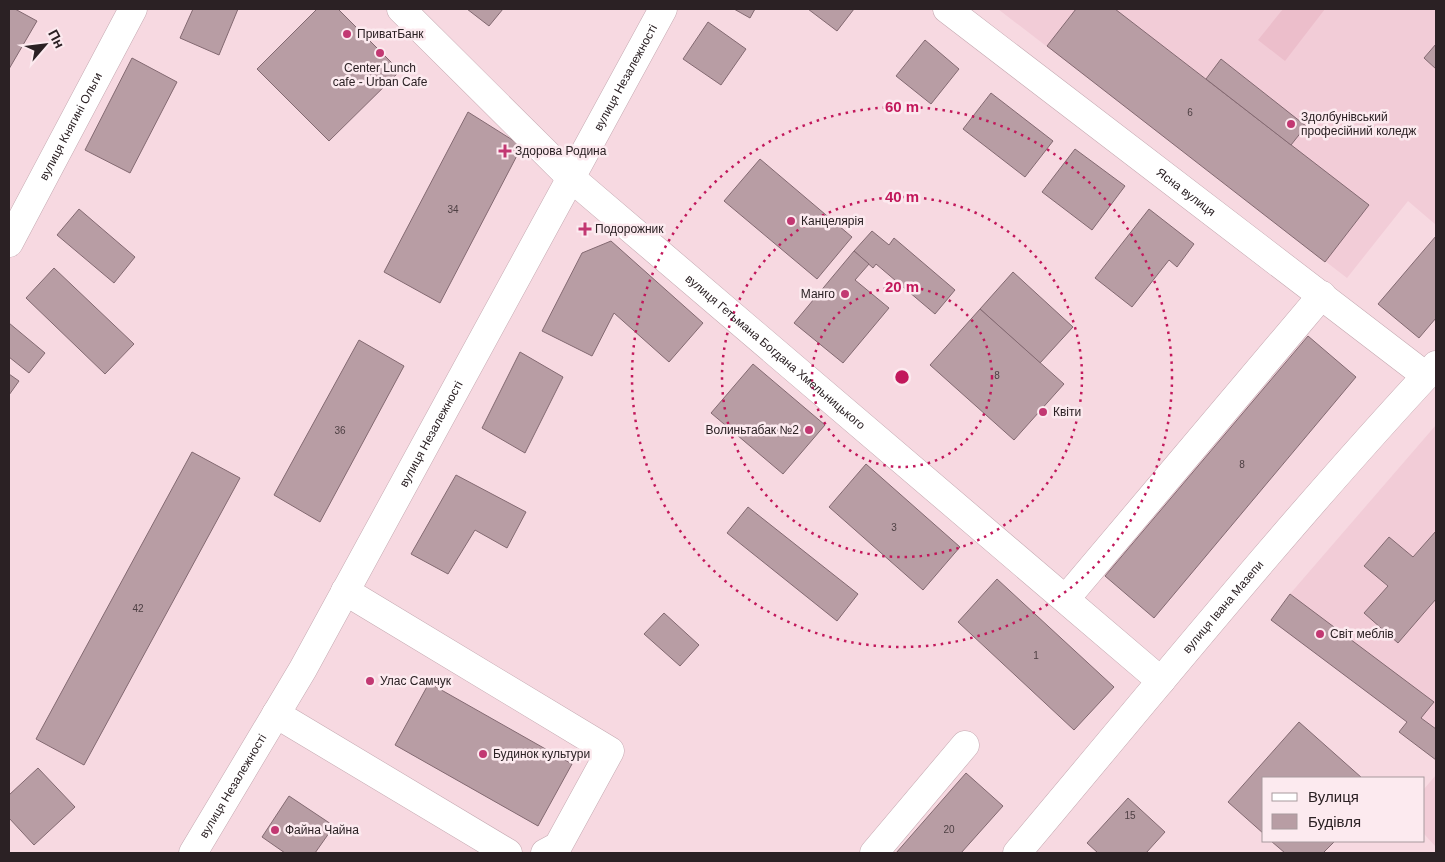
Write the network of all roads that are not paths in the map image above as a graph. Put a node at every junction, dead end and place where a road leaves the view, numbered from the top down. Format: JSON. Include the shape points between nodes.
{"nodes":[{"id":1,"x":133,"y":9,"type":"edge"},
{"id":2,"x":401,"y":9,"type":"edge"},
{"id":3,"x":420,"y":9,"type":"edge"},
{"id":4,"x":663,"y":9,"type":"edge"},
{"id":5,"x":947,"y":9,"type":"edge"},
{"id":6,"x":574,"y":171,"type":"junction"},
{"id":7,"x":9,"y":243,"type":"edge"},
{"id":8,"x":1322,"y":295,"type":"junction"},
{"id":9,"x":1431,"y":370,"type":"edge"},
{"id":10,"x":1074,"y":589,"type":"junction"},
{"id":11,"x":345,"y":591,"type":"junction"},
{"id":12,"x":1166,"y":675,"type":"junction"},
{"id":13,"x":276,"y":714,"type":"junction"},
{"id":14,"x":965,"y":745,"type":"dead end"},
{"id":15,"x":193,"y":853,"type":"edge"},
{"id":16,"x":508,"y":853,"type":"edge"},
{"id":17,"x":546,"y":853,"type":"edge"},
{"id":18,"x":874,"y":853,"type":"edge"},
{"id":19,"x":1017,"y":853,"type":"edge"}],
"edges":[{"from":1,"to":7,"type":"street","name":"вулиця Княгині Ольги"},
{"from":2,"to":6,"type":"street","name":"вулиця Гетьмана Богдана Хмельницького"},
{"from":3,"to":6,"type":"street","name":"вулиця Гетьмана Богдана Хмельницького"},
{"from":4,"to":6,"type":"street","name":"вулиця Незалежності"},
{"from":5,"to":8,"type":"street","name":"Ясна вулиця"},
{"from":6,"to":10,"type":"street","name":"вулиця Гетьмана Богдана Хмельницького"},
{"from":6,"to":11,"type":"street","name":"вулиця Незалежності"},
{"from":6,"to":12,"type":"street","name":"вулиця Гетьмана Богдана Хмельницького"},
{"from":8,"to":9,"type":"street","name":"Ясна вулиця"},
{"from":8,"to":10,"type":"street"},
{"from":9,"to":12,"type":"street","name":"вулиця Івана Мазепи"},
{"from":10,"to":12,"type":"street","name":"вулиця Гетьмана Богдана Хмельницького"},
{"from":11,"to":13,"type":"street","name":"вулиця Незалежності"},
{"from":11,"to":17,"type":"street","via":[[610,751],[558,846]]},
{"from":12,"to":19,"type":"street","name":"вулиця Івана Мазепи"},
{"from":13,"to":15,"type":"street","name":"вулиця Незалежності"},
{"from":13,"to":16,"type":"street"},
{"from":14,"to":18,"type":"street"}]}
